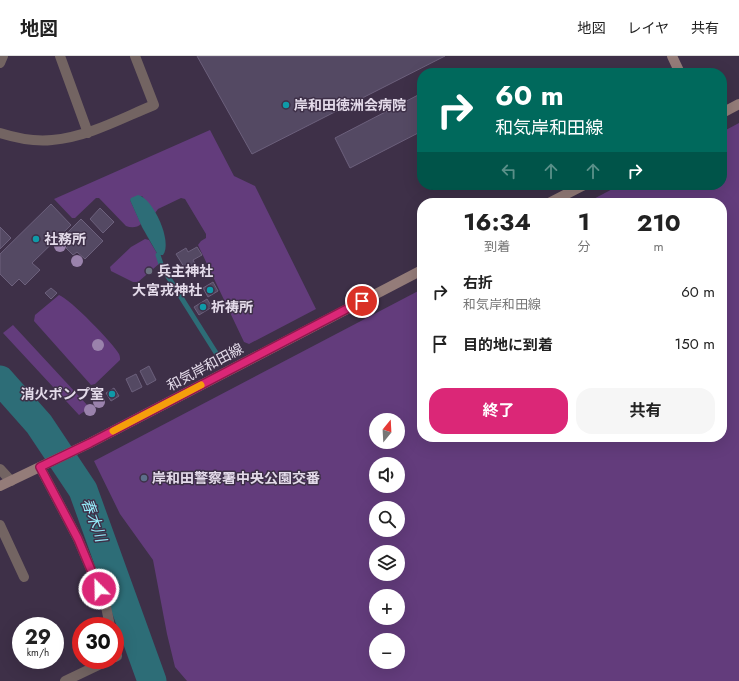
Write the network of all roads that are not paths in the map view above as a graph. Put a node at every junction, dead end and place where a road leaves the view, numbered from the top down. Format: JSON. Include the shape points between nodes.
{"nodes":[{"id":1,"x":3,"y":56,"type":"edge"},
{"id":2,"x":60,"y":56,"type":"edge"},
{"id":3,"x":135,"y":56,"type":"edge"},
{"id":4,"x":672,"y":56,"type":"edge"},
{"id":5,"x":0,"y":63,"type":"edge"},
{"id":6,"x":678,"y":68,"type":"edge"},
{"id":7,"x":739,"y":104,"type":"edge"},
{"id":8,"x":727,"y":110,"type":"edge"},
{"id":9,"x":0,"y":133,"type":"edge"},
{"id":10,"x":88,"y":133,"type":"junction"},
{"id":11,"x":574,"y":190,"type":"edge"},
{"id":12,"x":559,"y":198,"type":"edge"},
{"id":13,"x":417,"y":273,"type":"edge"},
{"id":14,"x":42,"y":466,"type":"junction"},
{"id":15,"x":0,"y":469,"type":"edge"},
{"id":16,"x":11,"y":481,"type":"junction"},
{"id":17,"x":0,"y":486,"type":"edge"},
{"id":18,"x":0,"y":525,"type":"edge"},
{"id":19,"x":24,"y":577,"type":"dead end"},
{"id":20,"x":108,"y":617,"type":"edge"},
{"id":21,"x":90,"y":669,"type":"edge"},
{"id":22,"x":64,"y":681,"type":"edge"}],
"edges":[{"from":1,"to":5,"type":"street"},
{"from":2,"to":10,"type":"street"},
{"from":3,"to":10,"type":"street","via":[[154,105]]},
{"from":4,"to":6,"type":"main road"},
{"from":7,"to":8,"type":"main road"},
{"from":9,"to":10,"type":"street","via":[[17,138],[52,140]]},
{"from":11,"to":12,"type":"main road"},
{"from":13,"to":14,"type":"main road","name":"和気岸和田線"},
{"from":14,"to":16,"type":"main road","name":"和気岸和田線"},
{"from":14,"to":20,"type":"street","via":[[78,539],[105,602]]},
{"from":15,"to":16,"type":"street"},
{"from":16,"to":17,"type":"main road","name":"和気岸和田線"},
{"from":18,"to":19,"type":"street"},
{"from":21,"to":22,"type":"street"}]}
